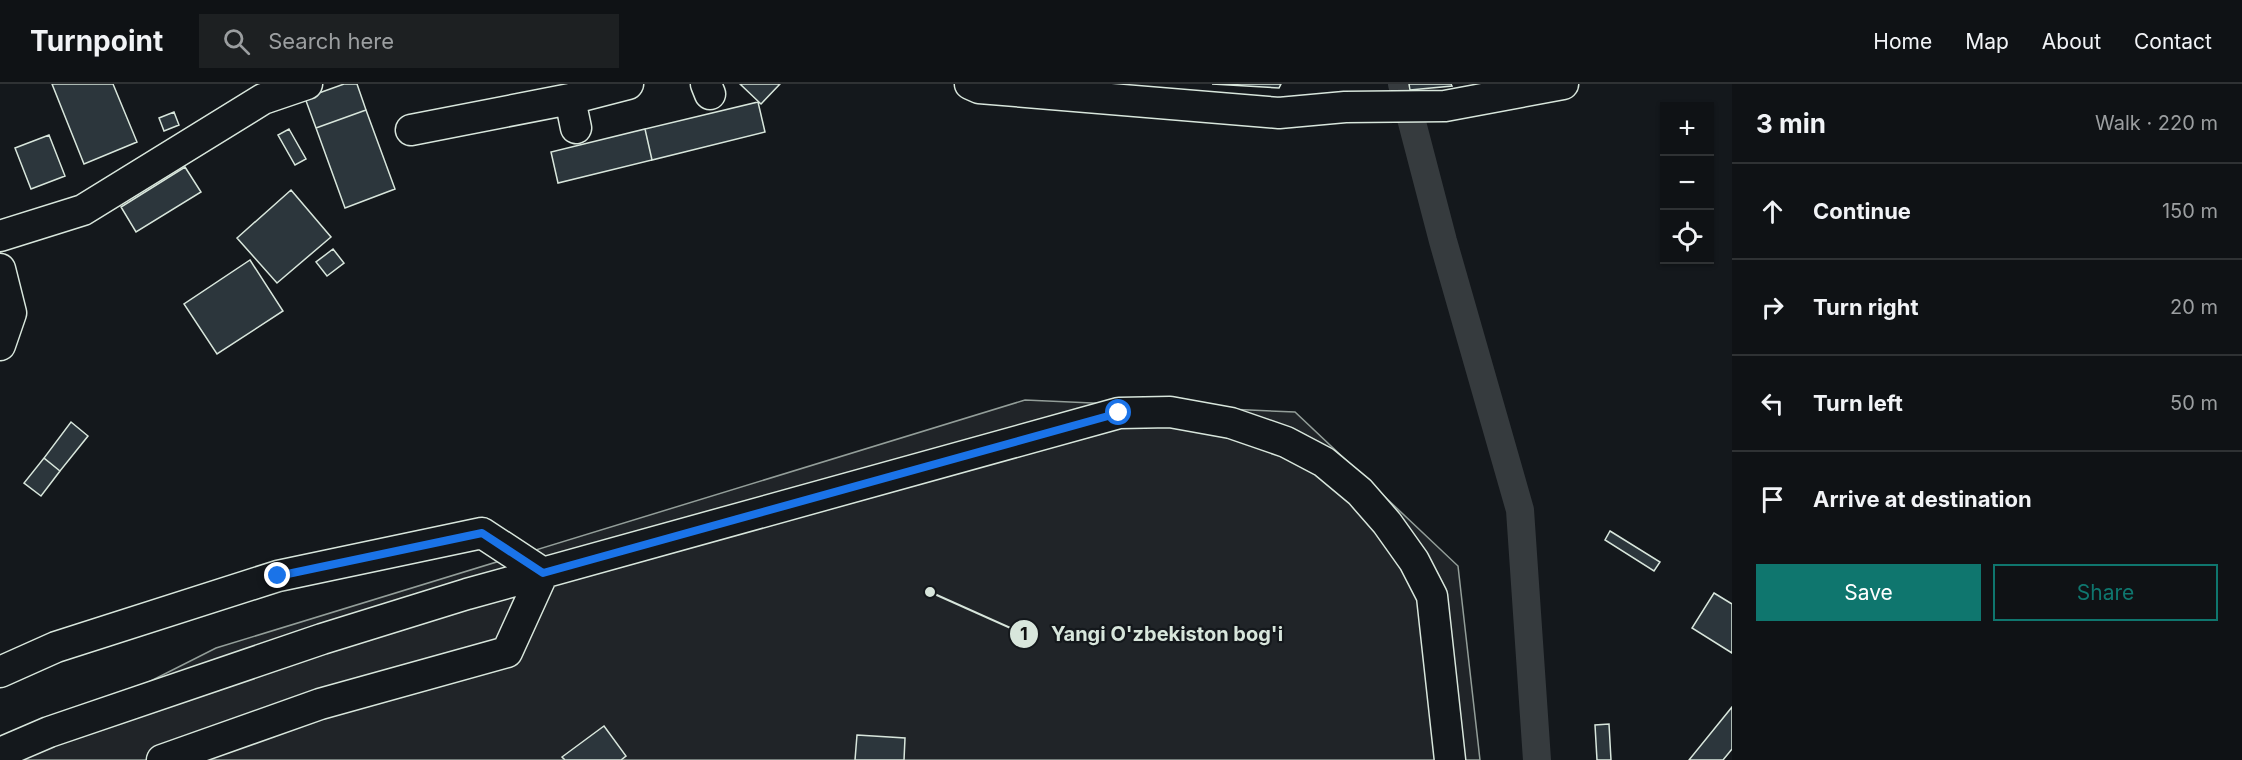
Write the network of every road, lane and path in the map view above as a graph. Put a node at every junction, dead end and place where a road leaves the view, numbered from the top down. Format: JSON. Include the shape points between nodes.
{"nodes":[{"id":1,"x":307,"y":84,"type":"edge"},
{"id":2,"x":628,"y":84,"type":"edge"},
{"id":3,"x":970,"y":84,"type":"edge"},
{"id":4,"x":1563,"y":84,"type":"edge"},
{"id":5,"x":1189,"y":94,"type":"edge"},
{"id":6,"x":570,"y":99,"type":"junction"},
{"id":7,"x":576,"y":128,"type":"dead end"},
{"id":8,"x":411,"y":130,"type":"dead end"},
{"id":9,"x":0,"y":236,"type":"edge"},
{"id":10,"x":0,"y":269,"type":"edge"},
{"id":11,"x":0,"y":345,"type":"edge"},
{"id":12,"x":543,"y":573,"type":"junction"},
{"id":13,"x":0,"y":672,"type":"edge"},
{"id":14,"x":0,"y":753,"type":"edge"},
{"id":15,"x":162,"y":760,"type":"edge"},
{"id":16,"x":1450,"y":760,"type":"edge"}],
"edges":[{"from":1,"to":9,"type":"lane","via":[[263,99],[83,210]]},
{"from":2,"to":6,"type":"lane"},
{"from":3,"to":5,"type":"lane","via":[[979,88]]},
{"from":4,"to":5,"type":"lane","via":[[1445,106],[1345,107],[1279,113]]},
{"from":6,"to":7,"type":"lane"},
{"from":6,"to":8,"type":"lane"},
{"from":10,"to":11,"type":"lane","via":[[11,313]]},
{"from":12,"to":13,"type":"lane","via":[[482,533],[278,576],[56,647]]},
{"from":12,"to":14,"type":"lane","via":[[322,639],[49,732]]},
{"from":12,"to":15,"type":"lane","via":[[507,652],[320,704]]},
{"from":12,"to":16,"type":"lane","via":[[1119,413],[1170,412],[1231,423],[1286,442],[1324,462],[1381,515],[1414,561],[1432,596]]}]}
